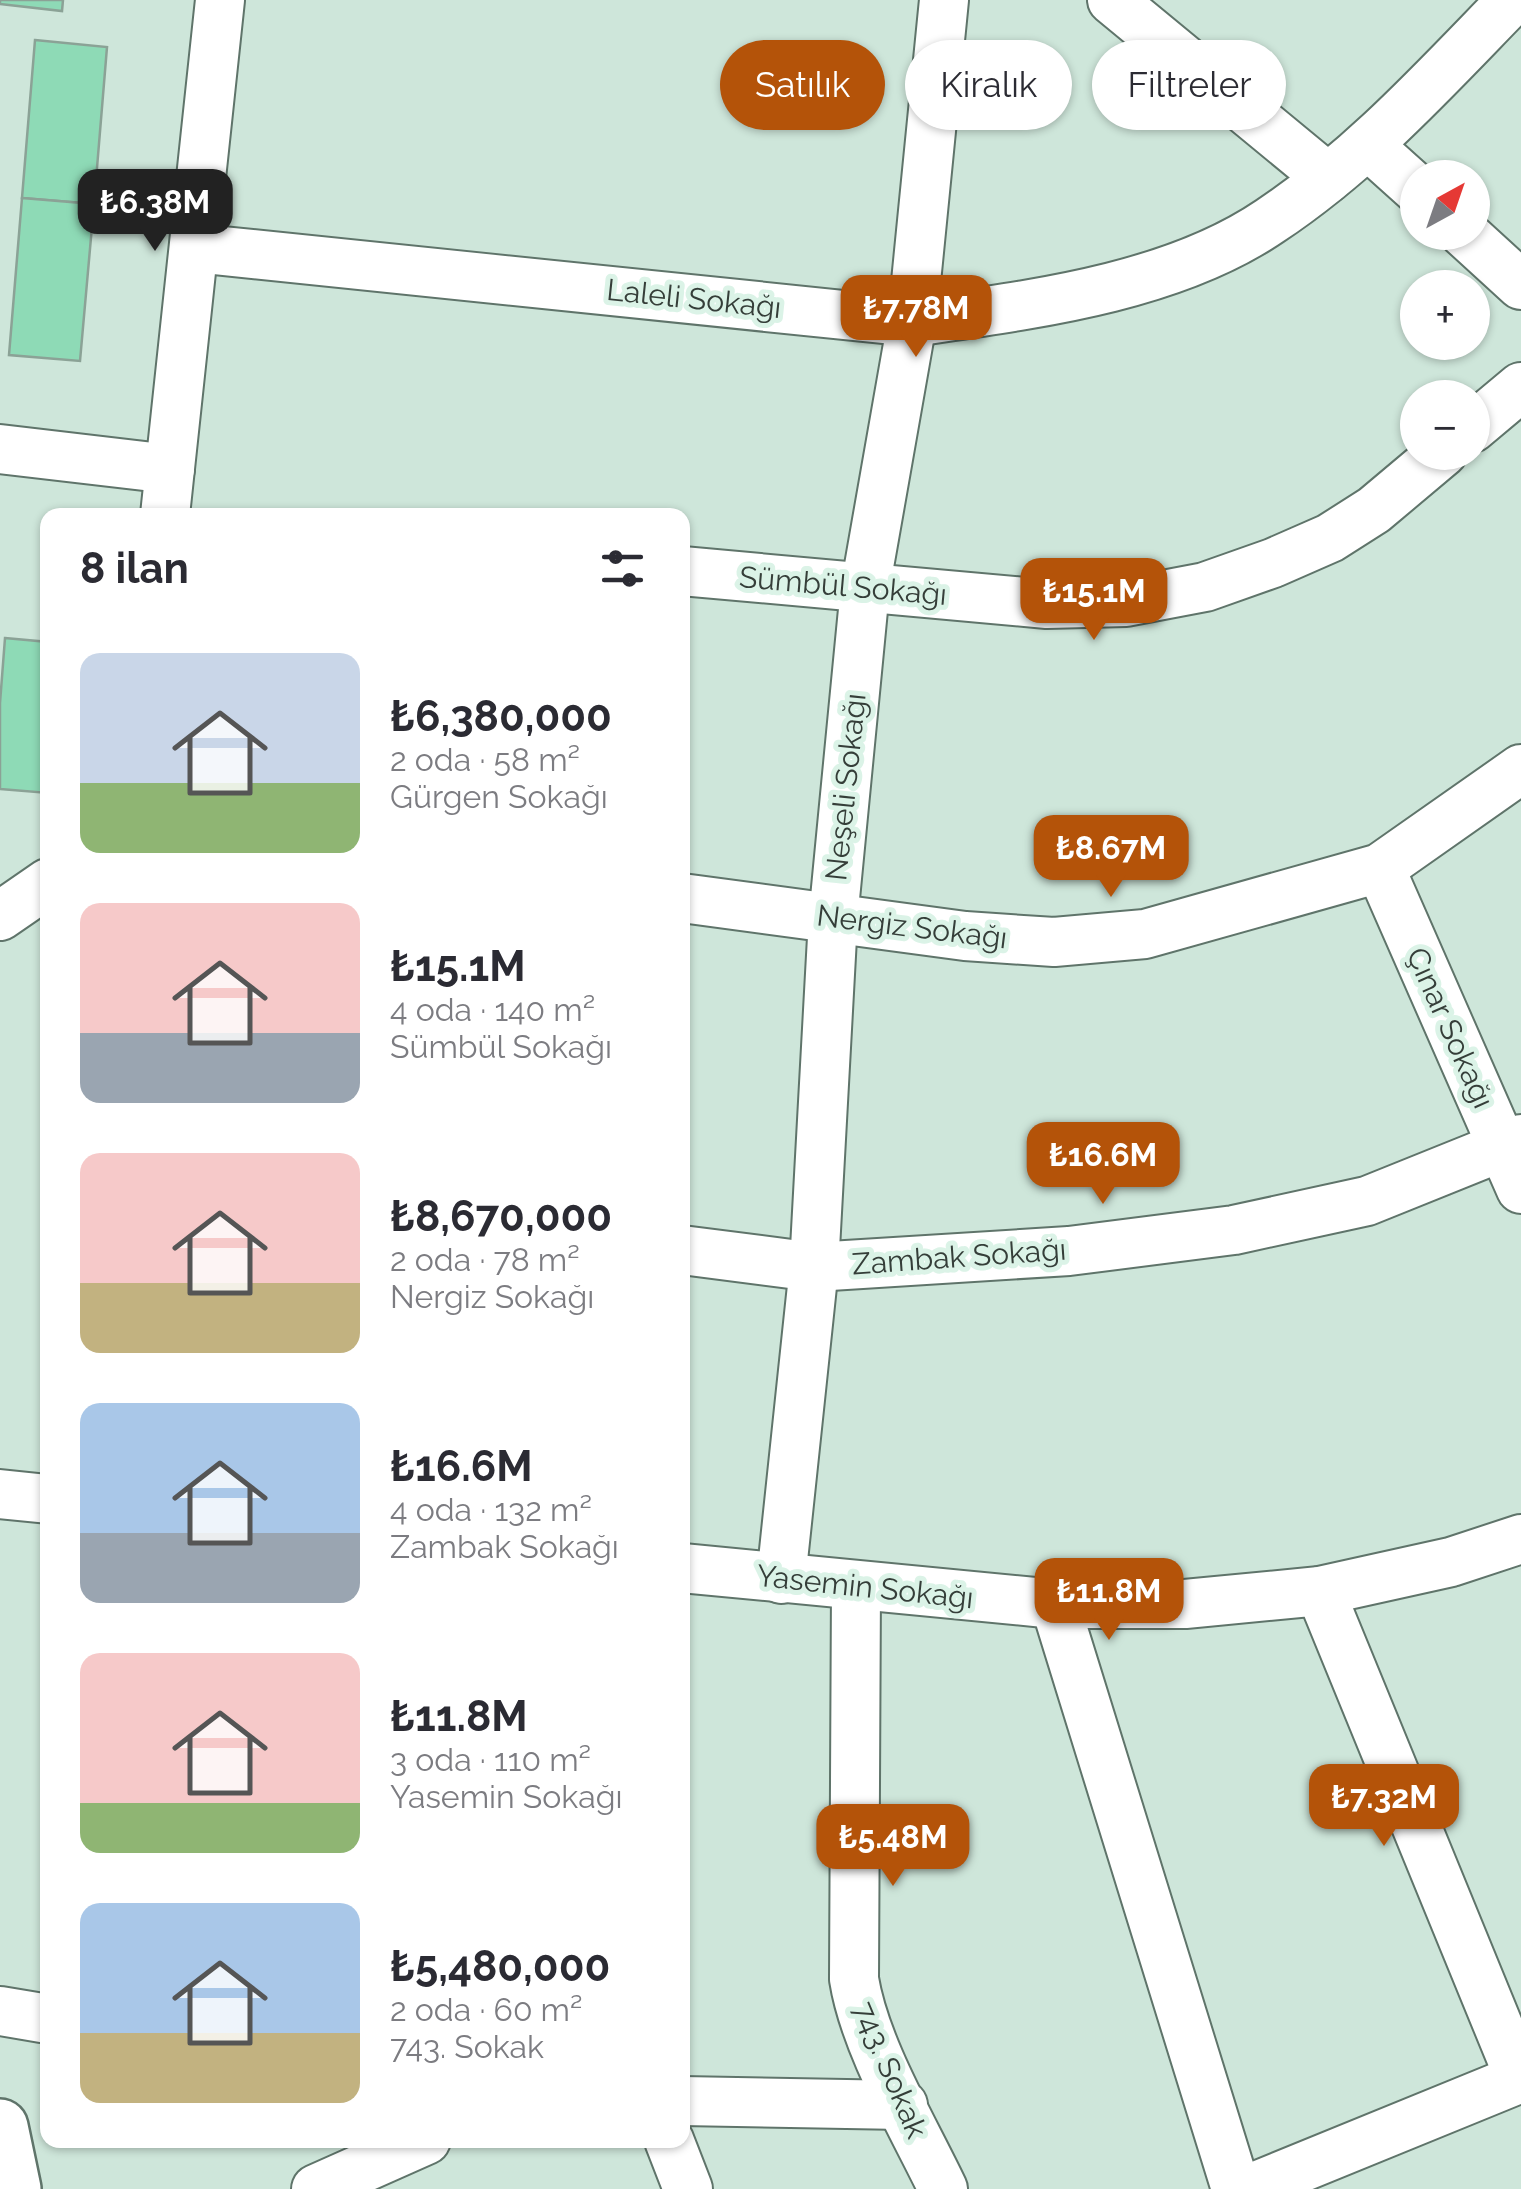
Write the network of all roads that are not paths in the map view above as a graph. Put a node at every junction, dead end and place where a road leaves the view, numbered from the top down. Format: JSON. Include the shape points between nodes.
{"nodes":[{"id":1,"x":220,"y":0,"type":"edge"},
{"id":2,"x":944,"y":0,"type":"edge"},
{"id":3,"x":1112,"y":0,"type":"edge"},
{"id":4,"x":1512,"y":0,"type":"edge"},
{"id":5,"x":1369,"y":146,"type":"junction"},
{"id":6,"x":1400,"y":174,"type":"edge"},
{"id":7,"x":1328,"y":178,"type":"junction"},
{"id":8,"x":194,"y":248,"type":"junction"},
{"id":9,"x":1482,"y":250,"type":"edge"},
{"id":10,"x":1521,"y":286,"type":"edge"},
{"id":11,"x":912,"y":322,"type":"junction"},
{"id":12,"x":1521,"y":387,"type":"edge"},
{"id":13,"x":1490,"y":413,"type":"edge"},
{"id":14,"x":0,"y":449,"type":"edge"},
{"id":15,"x":1422,"y":470,"type":"edge"},
{"id":16,"x":167,"y":492,"type":"edge"},
{"id":17,"x":690,"y":572,"type":"edge"},
{"id":18,"x":865,"y":589,"type":"junction"},
{"id":19,"x":1521,"y":769,"type":"edge"},
{"id":20,"x":1380,"y":868,"type":"junction"},
{"id":21,"x":40,"y":888,"type":"edge"},
{"id":22,"x":690,"y":899,"type":"edge"},
{"id":23,"x":0,"y":916,"type":"edge"},
{"id":24,"x":833,"y":919,"type":"junction"},
{"id":25,"x":1515,"y":1159,"type":"edge"},
{"id":26,"x":690,"y":1251,"type":"edge"},
{"id":27,"x":814,"y":1267,"type":"junction"},
{"id":28,"x":0,"y":1494,"type":"edge"},
{"id":29,"x":40,"y":1498,"type":"edge"},
{"id":30,"x":1521,"y":1539,"type":"edge"},
{"id":31,"x":690,"y":1569,"type":"edge"},
{"id":32,"x":781,"y":1579,"type":"junction"},
{"id":33,"x":856,"y":1587,"type":"junction"},
{"id":34,"x":1320,"y":1591,"type":"junction"},
{"id":35,"x":1055,"y":1604,"type":"junction"},
{"id":36,"x":0,"y":2011,"type":"edge"},
{"id":37,"x":40,"y":2018,"type":"edge"},
{"id":38,"x":1520,"y":2079,"type":"edge"},
{"id":39,"x":690,"y":2101,"type":"edge"},
{"id":40,"x":903,"y":2106,"type":"junction"},
{"id":41,"x":0,"y":2127,"type":"edge"},
{"id":42,"x":415,"y":2148,"type":"edge"},
{"id":43,"x":672,"y":2148,"type":"edge"},
{"id":44,"x":376,"y":2177,"type":"edge"},
{"id":45,"x":13,"y":2189,"type":"edge"},
{"id":46,"x":316,"y":2189,"type":"edge"},
{"id":47,"x":688,"y":2189,"type":"edge"},
{"id":48,"x":943,"y":2189,"type":"edge"},
{"id":49,"x":1236,"y":2189,"type":"edge"},
{"id":50,"x":1249,"y":2189,"type":"edge"}],
"edges":[{"from":1,"to":8,"type":"street"},
{"from":2,"to":11,"type":"street","name":"Neşeli Sokağı"},
{"from":3,"to":7,"type":"street"},
{"from":4,"to":5,"type":"street","name":"Laleli Sokağı"},
{"from":5,"to":6,"type":"street"},
{"from":5,"to":7,"type":"street","name":"Laleli Sokağı"},
{"from":7,"to":11,"type":"street","name":"Laleli Sokağı","via":[[1267,223],[1185,263],[1090,293]]},
{"from":8,"to":11,"type":"street","name":"Laleli Sokağı"},
{"from":8,"to":16,"type":"street"},
{"from":9,"to":10,"type":"street"},
{"from":11,"to":18,"type":"street","name":"Neşeli Sokağı"},
{"from":12,"to":13,"type":"street"},
{"from":14,"to":16,"type":"street"},
{"from":15,"to":18,"type":"street","name":"Sümbül Sokağı","via":[[1330,538],[1205,587],[1093,604]]},
{"from":17,"to":18,"type":"street","name":"Sümbül Sokağı"},
{"from":18,"to":24,"type":"street","name":"Neşeli Sokağı"},
{"from":19,"to":20,"type":"street","name":"Nergiz Sokağı"},
{"from":20,"to":24,"type":"street","name":"Nergiz Sokağı","via":[[1145,934],[1098,940],[965,936]]},
{"from":20,"to":25,"type":"street","name":"Çınar Sokağı"},
{"from":21,"to":23,"type":"street"},
{"from":22,"to":24,"type":"street","name":"Nergiz Sokağı"},
{"from":24,"to":27,"type":"street","name":"Neşeli Sokağı"},
{"from":25,"to":27,"type":"street","name":"Zambak Sokağı","via":[[1234,1230],[1069,1251]]},
{"from":26,"to":27,"type":"street","name":"Zambak Sokağı"},
{"from":27,"to":32,"type":"street","name":"Neşeli Sokağı"},
{"from":28,"to":29,"type":"street"},
{"from":30,"to":34,"type":"street","name":"Yasemin Sokağı"},
{"from":31,"to":32,"type":"street","name":"Yasemin Sokağı"},
{"from":32,"to":33,"type":"street","name":"Yasemin Sokağı"},
{"from":33,"to":35,"type":"street","name":"Yasemin Sokağı"},
{"from":33,"to":40,"type":"street","name":"743. Sokak","via":[[854,1979],[858,2004]]},
{"from":34,"to":35,"type":"street","name":"Yasemin Sokağı","via":[[1185,1604]]},
{"from":34,"to":38,"type":"street"},
{"from":35,"to":49,"type":"street"},
{"from":36,"to":37,"type":"street"},
{"from":38,"to":50,"type":"street"},
{"from":39,"to":40,"type":"street"},
{"from":40,"to":48,"type":"street","name":"743. Sokak"},
{"from":41,"to":45,"type":"street"},
{"from":42,"to":44,"type":"street"},
{"from":43,"to":47,"type":"street"},
{"from":44,"to":46,"type":"street"}]}
